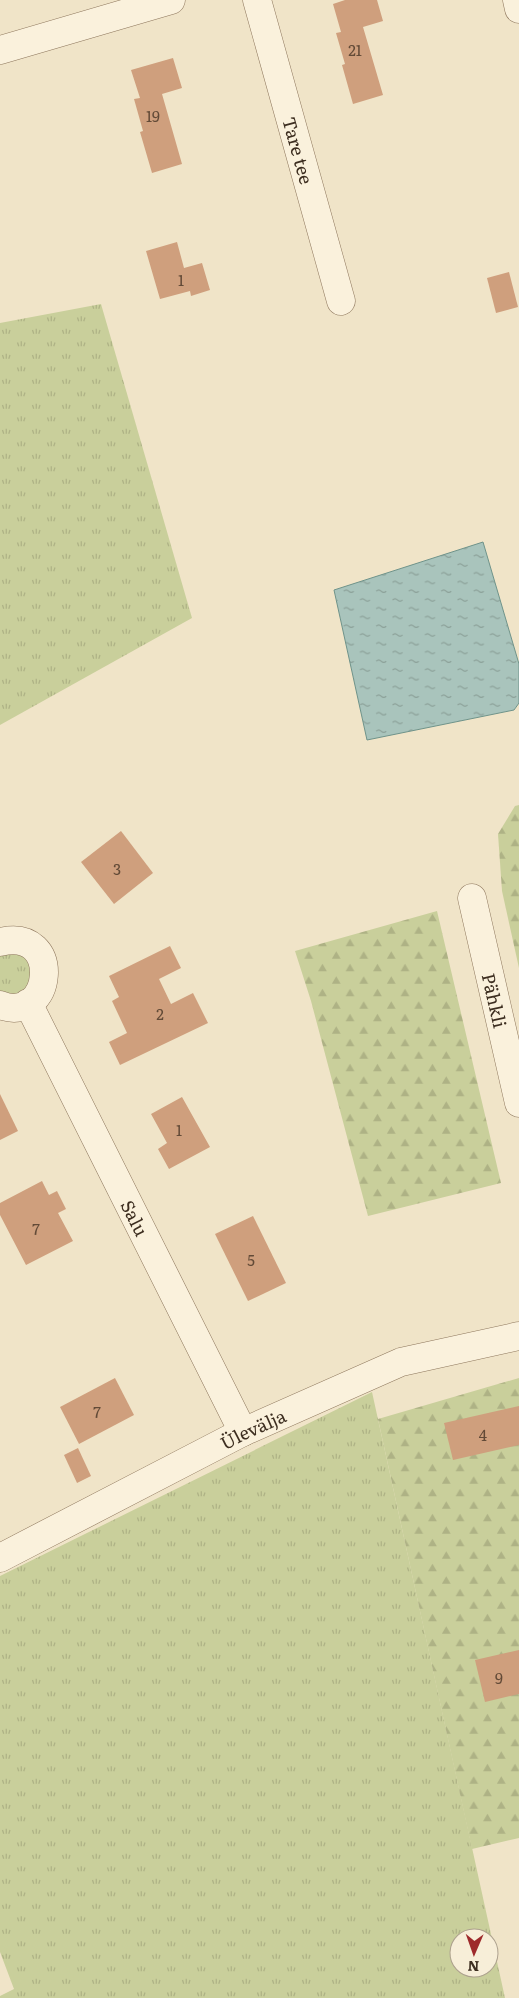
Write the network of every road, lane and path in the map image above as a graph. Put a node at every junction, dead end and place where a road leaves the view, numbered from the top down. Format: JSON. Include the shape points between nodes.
{"nodes":[{"id":1,"x":171,"y":0,"type":"edge"},
{"id":2,"x":257,"y":0,"type":"edge"},
{"id":3,"x":517,"y":0,"type":"edge"},
{"id":4,"x":519,"y":9,"type":"edge"},
{"id":5,"x":0,"y":50,"type":"edge"},
{"id":6,"x":341,"y":301,"type":"dead end"},
{"id":7,"x":472,"y":898,"type":"dead end"},
{"id":8,"x":0,"y":942,"type":"edge"},
{"id":9,"x":28,"y":1003,"type":"junction"},
{"id":10,"x":0,"y":1005,"type":"edge"},
{"id":11,"x":519,"y":1104,"type":"edge"},
{"id":12,"x":519,"y":1336,"type":"edge"},
{"id":13,"x":243,"y":1432,"type":"junction"},
{"id":14,"x":0,"y":1558,"type":"edge"}],
"edges":[{"from":1,"to":5,"type":"street"},
{"from":2,"to":6,"type":"street","name":"Tare tee"},
{"from":3,"to":4,"type":"street"},
{"from":7,"to":11,"type":"street","name":"Pähkli"},
{"from":8,"to":9,"type":"street","via":[[24,942],[40,955],[45,966],[43,987]]},
{"from":9,"to":10,"type":"street","via":[[17,1007]]},
{"from":9,"to":13,"type":"street","name":"Salu"},
{"from":12,"to":13,"type":"street","name":"Ülevälja","via":[[401,1362]]},
{"from":13,"to":14,"type":"street","name":"Ülevälja"}]}
